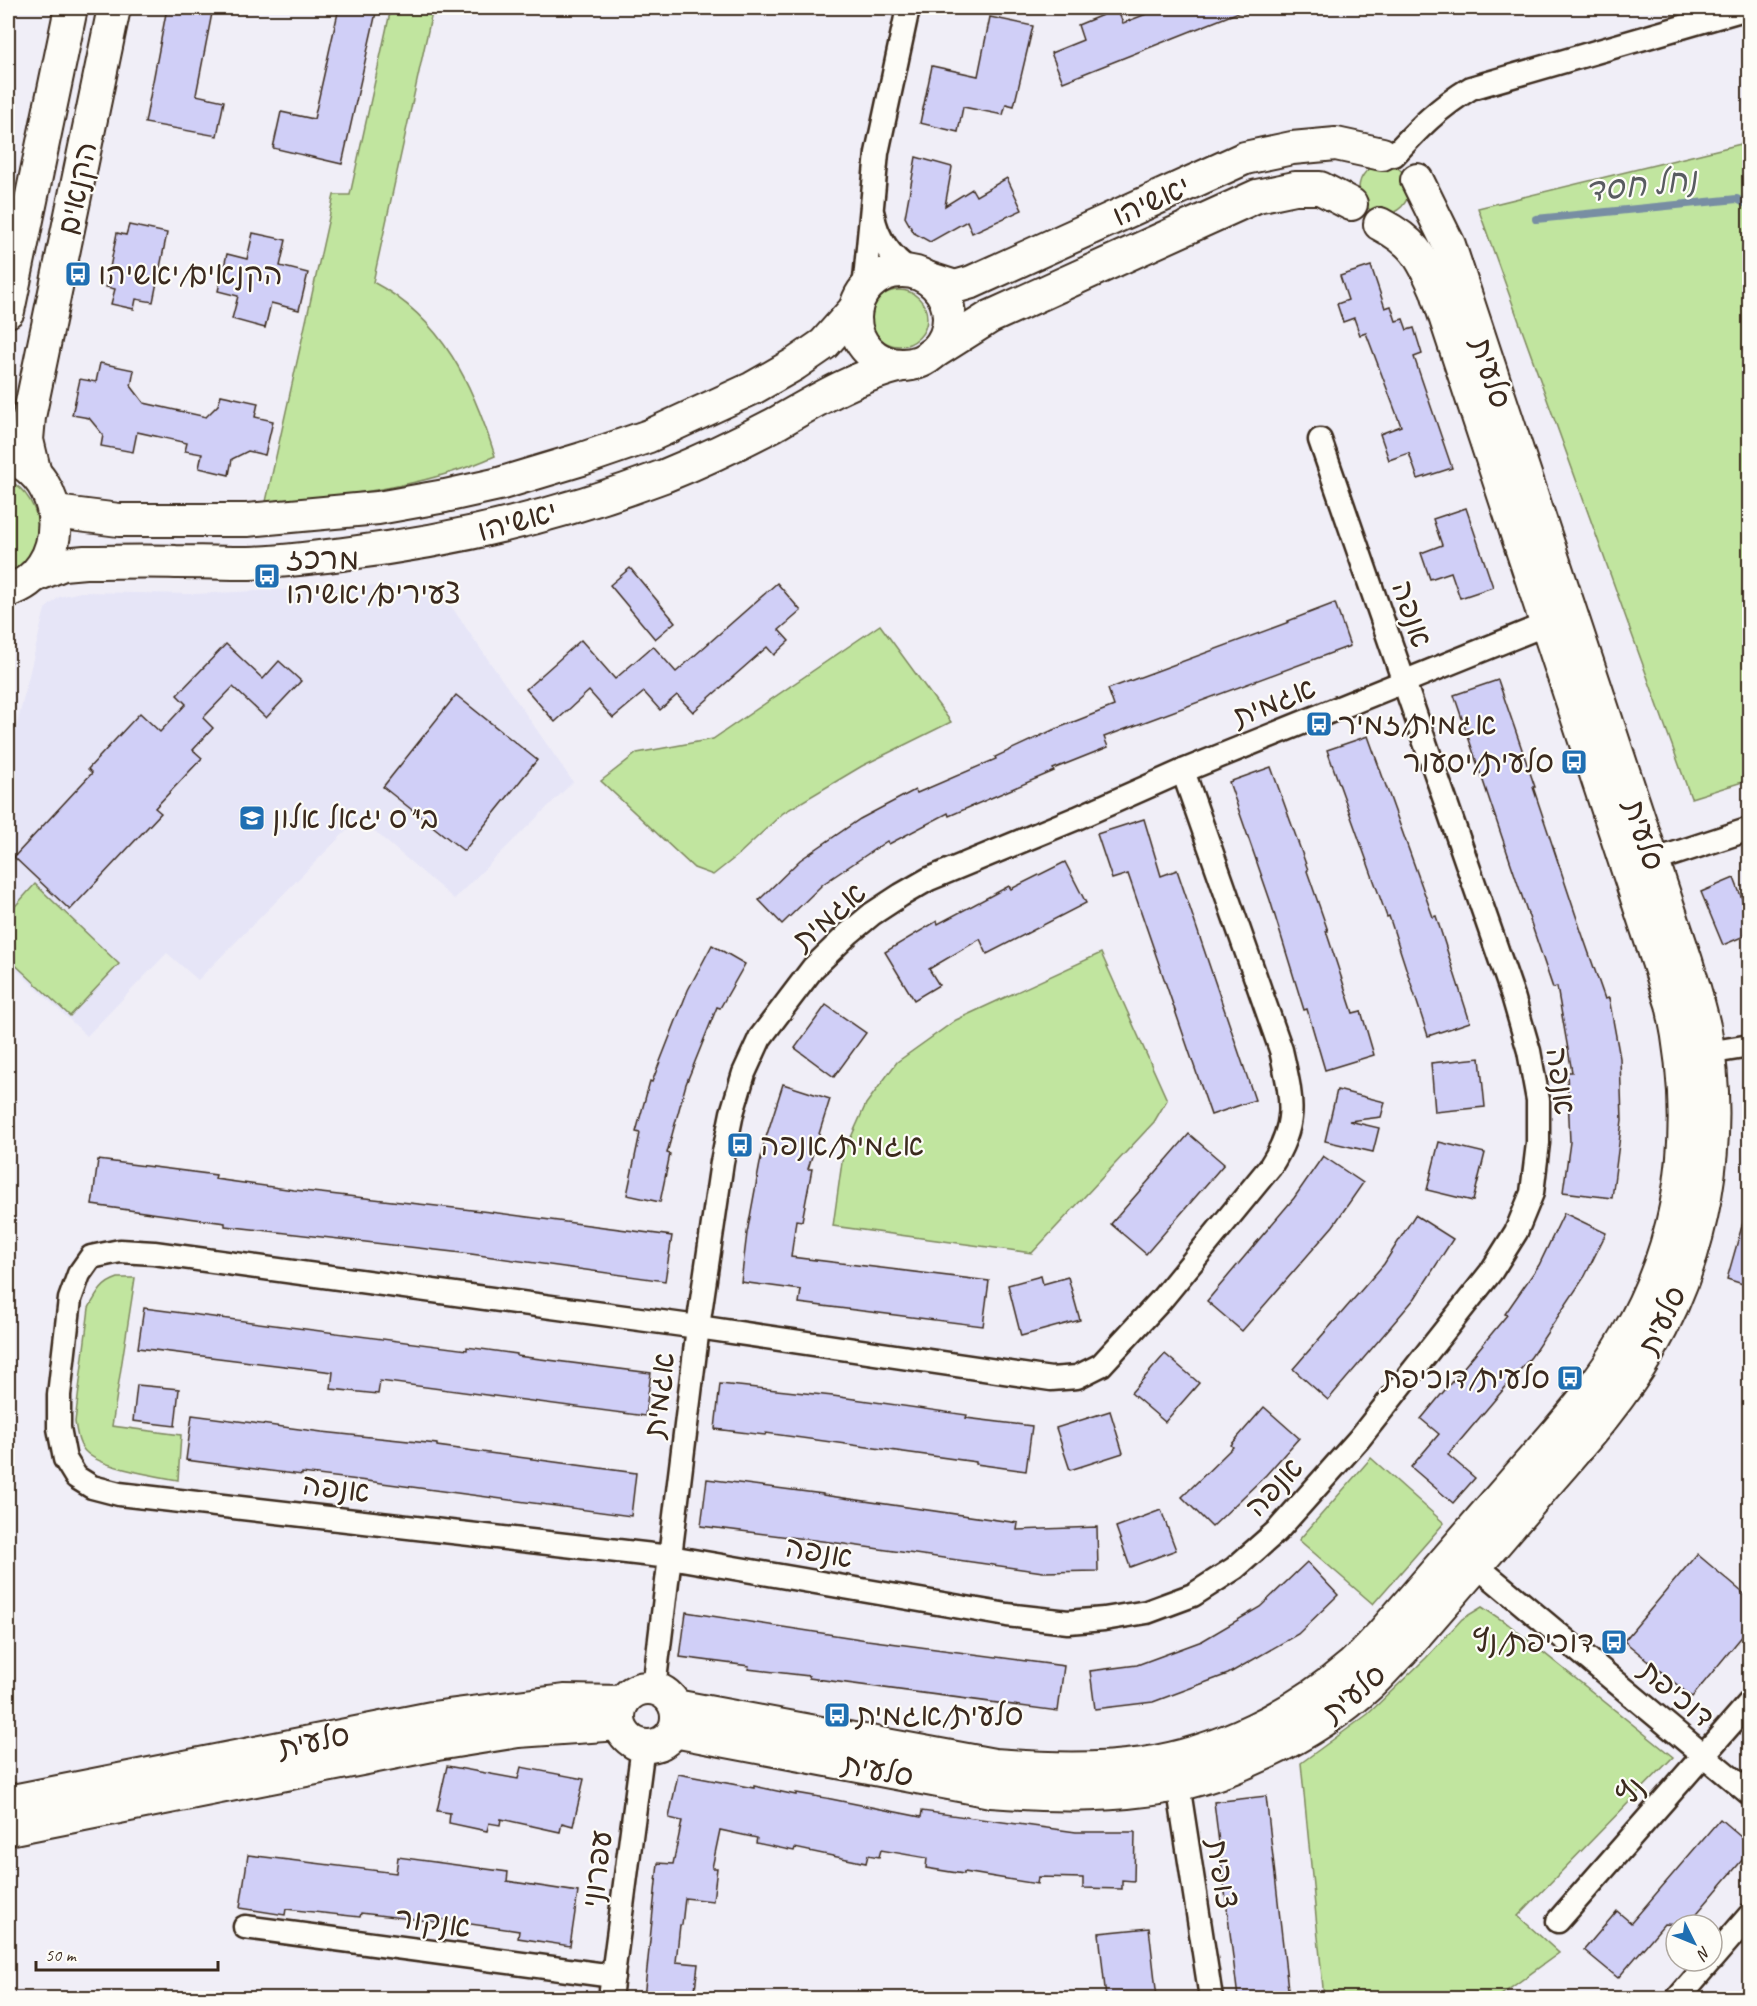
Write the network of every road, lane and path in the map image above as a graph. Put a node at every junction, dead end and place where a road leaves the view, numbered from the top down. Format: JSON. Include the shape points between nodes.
{"nodes":[{"id":1,"x":71,"y":8,"type":"edge"},
{"id":2,"x":114,"y":8,"type":"edge"},
{"id":3,"x":908,"y":8,"type":"edge"},
{"id":4,"x":1748,"y":8,"type":"edge"},
{"id":5,"x":1388,"y":155,"type":"junction"},
{"id":6,"x":1418,"y":180,"type":"junction"},
{"id":7,"x":871,"y":198,"type":"junction"},
{"id":8,"x":1351,"y":204,"type":"junction"},
{"id":9,"x":1380,"y":224,"type":"junction"},
{"id":10,"x":920,"y":275,"type":"junction"},
{"id":11,"x":860,"y":299,"type":"junction"},
{"id":12,"x":8,"y":311,"type":"edge"},
{"id":13,"x":916,"y":360,"type":"junction"},
{"id":14,"x":1320,"y":440,"type":"dead end"},
{"id":15,"x":8,"y":457,"type":"edge"},
{"id":16,"x":35,"y":474,"type":"junction"},
{"id":17,"x":55,"y":512,"type":"junction"},
{"id":18,"x":16,"y":589,"type":"edge"},
{"id":19,"x":1559,"y":619,"type":"junction"},
{"id":20,"x":1404,"y":683,"type":"junction"},
{"id":21,"x":1183,"y":771,"type":"junction"},
{"id":22,"x":1749,"y":829,"type":"edge"},
{"id":23,"x":1640,"y":865,"type":"junction"},
{"id":24,"x":1749,"y":1046,"type":"edge"},
{"id":25,"x":1694,"y":1055,"type":"junction"},
{"id":26,"x":698,"y":1327,"type":"junction"},
{"id":27,"x":670,"y":1557,"type":"junction"},
{"id":28,"x":1466,"y":1557,"type":"junction"},
{"id":29,"x":1749,"y":1702,"type":"edge"},
{"id":30,"x":668,"y":1709,"type":"junction"},
{"id":31,"x":621,"y":1713,"type":"junction"},
{"id":32,"x":644,"y":1746,"type":"junction"},
{"id":33,"x":1703,"y":1755,"type":"junction"},
{"id":34,"x":1174,"y":1771,"type":"junction"},
{"id":35,"x":1749,"y":1794,"type":"edge"},
{"id":36,"x":8,"y":1802,"type":"edge"},
{"id":37,"x":8,"y":1829,"type":"edge"},
{"id":38,"x":1749,"y":1915,"type":"edge"},
{"id":39,"x":1558,"y":1921,"type":"dead end"},
{"id":40,"x":245,"y":1927,"type":"dead end"},
{"id":41,"x":1724,"y":1945,"type":"edge"},
{"id":42,"x":1700,"y":1973,"type":"edge"},
{"id":43,"x":613,"y":1976,"type":"junction"},
{"id":44,"x":610,"y":1998,"type":"edge"},
{"id":45,"x":1211,"y":1998,"type":"edge"},
{"id":46,"x":1678,"y":1998,"type":"edge"}],
"edges":[{"from":1,"to":12,"type":"street","name":"הקנאים"},
{"from":2,"to":16,"type":"street","name":"הקנאים","via":[[29,417],[27,440]]},
{"from":3,"to":7,"type":"street"},
{"from":4,"to":5,"type":"street","via":[[1472,88],[1429,117]]},
{"from":5,"to":6,"type":"street","via":[[1410,166]]},
{"from":5,"to":8,"type":"street","via":[[1370,156],[1354,170],[1349,188]]},
{"from":5,"to":10,"type":"street","name":"יאשיהו","via":[[1336,144],[1245,158],[972,282],[955,287]]},
{"from":6,"to":9,"type":"street","via":[[1417,200],[1411,211],[1402,219]]},
{"from":6,"to":19,"type":"street","name":"סלעית","via":[[1449,245]]},
{"from":7,"to":10,"type":"street","via":[[875,225],[886,248],[899,263]]},
{"from":7,"to":11,"type":"street"},
{"from":8,"to":9,"type":"street","via":[[1363,217]]},
{"from":8,"to":13,"type":"street","name":"יאשיהו","via":[[1320,188],[1295,188],[1257,196],[990,317]]},
{"from":9,"to":19,"type":"street","name":"סלעית","via":[[1401,234],[1427,269]]},
{"from":10,"to":11,"type":"street","via":[[899,271],[886,274],[874,280]]},
{"from":10,"to":13,"type":"street","via":[[939,288],[948,316],[947,331],[940,344]]},
{"from":11,"to":13,"type":"street","via":[[855,322],[865,348],[882,360]]},
{"from":11,"to":17,"type":"street","name":"יאשיהו","via":[[824,344],[753,388],[650,436],[499,484],[378,508],[313,516],[119,520]]},
{"from":13,"to":18,"type":"street","name":"יאשיהו","via":[[848,385],[665,475],[510,525],[418,543],[249,563],[63,564]]},
{"from":14,"to":20,"type":"street","name":"אנפה"},
{"from":15,"to":16,"type":"street"},
{"from":16,"to":17,"type":"street","via":[[51,497]]},
{"from":17,"to":18,"type":"street","via":[[56,529],[45,562]]},
{"from":19,"to":20,"type":"street","name":"אגמית"},
{"from":19,"to":23,"type":"street","name":"סלעית"},
{"from":20,"to":21,"type":"street","name":"אגמית"},
{"from":20,"to":27,"type":"street","name":"אנפה","via":[[1513,996],[1538,1100],[1538,1143],[1532,1192],[1516,1232],[1491,1272],[1359,1439],[1277,1531],[1235,1568],[1193,1595],[1147,1612],[1068,1622]]},
{"from":21,"to":26,"type":"street","name":"אגמית","via":[[929,879],[872,914],[813,968],[760,1038],[744,1073],[724,1152]]},
{"from":21,"to":26,"type":"street","name":"אנפה","via":[[1281,1050],[1291,1116],[1284,1145],[1270,1167],[1161,1300],[1101,1365],[1077,1377],[1051,1379]]},
{"from":22,"to":23,"type":"street"},
{"from":23,"to":25,"type":"street","name":"סלעית","via":[[1697,997],[1705,1032]]},
{"from":24,"to":25,"type":"street"},
{"from":25,"to":28,"type":"street","name":"סלעית","via":[[1711,1078],[1708,1182],[1699,1229],[1668,1313],[1614,1403]]},
{"from":26,"to":27,"type":"street","name":"אגמית"},
{"from":26,"to":27,"type":"street","name":"אנפה","via":[[166,1254],[120,1251],[91,1257],[79,1274],[70,1299],[59,1428],[65,1459],[76,1477],[92,1487],[130,1495]]},
{"from":27,"to":30,"type":"street","name":"אגמית"},
{"from":28,"to":33,"type":"street","name":"דוכיפת"},
{"from":28,"to":34,"type":"street","name":"סלעית","via":[[1402,1651],[1339,1709],[1308,1731],[1229,1768]]},
{"from":29,"to":33,"type":"street","name":"נץ"},
{"from":30,"to":31,"type":"street","via":[[636,1690]]},
{"from":30,"to":32,"type":"street","via":[[661,1744]]},
{"from":30,"to":34,"type":"street","name":"סלעית","via":[[991,1791],[1071,1796],[1147,1790]]},
{"from":31,"to":32,"type":"street","via":[[628,1739]]},
{"from":31,"to":36,"type":"street","name":"סלעית","via":[[564,1701],[442,1717]]},
{"from":31,"to":37,"type":"street","name":"סלעית","via":[[437,1744]]},
{"from":32,"to":43,"type":"street","name":"עפרוני"},
{"from":33,"to":35,"type":"street","name":"דוכיפת"},
{"from":33,"to":39,"type":"street","name":"נץ"},
{"from":34,"to":45,"type":"street","name":"צופית"},
{"from":38,"to":41,"type":"street"},
{"from":40,"to":43,"type":"street","name":"אנקור"},
{"from":42,"to":46,"type":"street"},
{"from":43,"to":44,"type":"street","name":"עפרוני"}]}
